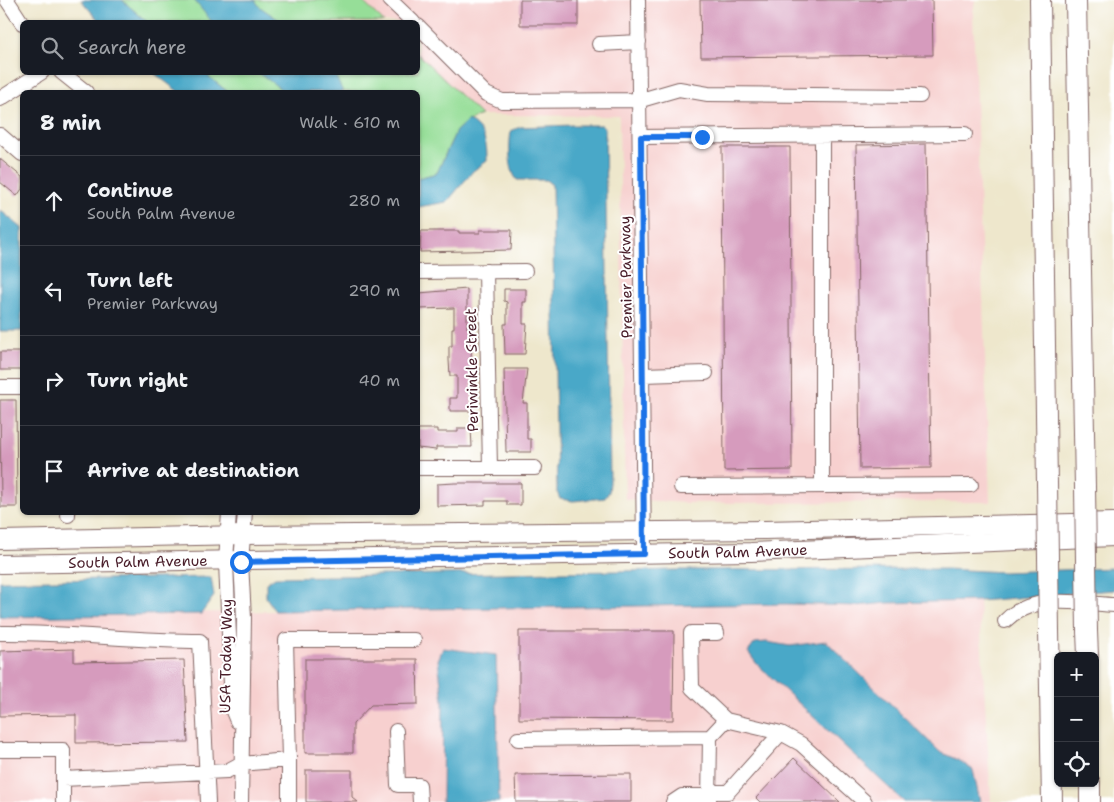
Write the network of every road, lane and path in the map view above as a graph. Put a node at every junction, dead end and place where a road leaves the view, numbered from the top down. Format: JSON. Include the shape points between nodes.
{"nodes":[{"id":1,"x":7,"y":0,"type":"edge"},
{"id":2,"x":390,"y":0,"type":"edge"},
{"id":3,"x":638,"y":0,"type":"edge"},
{"id":4,"x":1040,"y":0,"type":"edge"},
{"id":5,"x":1076,"y":0,"type":"edge"},
{"id":6,"x":20,"y":20,"type":"edge"},
{"id":7,"x":412,"y":20,"type":"edge"},
{"id":8,"x":420,"y":28,"type":"edge"},
{"id":9,"x":639,"y":42,"type":"junction"},
{"id":10,"x":599,"y":44,"type":"dead end"},
{"id":11,"x":38,"y":75,"type":"edge"},
{"id":12,"x":65,"y":75,"type":"edge"},
{"id":13,"x":84,"y":90,"type":"edge"},
{"id":14,"x":920,"y":96,"type":"dead end"},
{"id":15,"x":0,"y":100,"type":"edge"},
{"id":16,"x":640,"y":100,"type":"junction"},
{"id":17,"x":966,"y":134,"type":"dead end"},
{"id":18,"x":0,"y":135,"type":"edge"},
{"id":19,"x":822,"y":136,"type":"junction"},
{"id":20,"x":641,"y":137,"type":"junction"},
{"id":21,"x":20,"y":152,"type":"edge"},
{"id":22,"x":486,"y":271,"type":"junction"},
{"id":23,"x":525,"y":271,"type":"dead end"},
{"id":24,"x":420,"y":272,"type":"edge"},
{"id":25,"x":706,"y":373,"type":"dead end"},
{"id":26,"x":643,"y":374,"type":"junction"},
{"id":27,"x":0,"y":387,"type":"edge"},
{"id":28,"x":20,"y":387,"type":"edge"},
{"id":29,"x":420,"y":468,"type":"edge"},
{"id":30,"x":490,"y":468,"type":"junction"},
{"id":31,"x":535,"y":468,"type":"dead end"},
{"id":32,"x":971,"y":485,"type":"dead end"},
{"id":33,"x":822,"y":486,"type":"junction"},
{"id":34,"x":681,"y":487,"type":"dead end"},
{"id":35,"x":229,"y":515,"type":"edge"},
{"id":36,"x":245,"y":515,"type":"edge"},
{"id":37,"x":1114,"y":522,"type":"edge"},
{"id":38,"x":645,"y":531,"type":"junction"},
{"id":39,"x":227,"y":535,"type":"junction"},
{"id":40,"x":245,"y":535,"type":"junction"},
{"id":41,"x":1114,"y":537,"type":"edge"},
{"id":42,"x":0,"y":540,"type":"edge"},
{"id":43,"x":644,"y":554,"type":"junction"},
{"id":44,"x":234,"y":562,"type":"junction"},
{"id":45,"x":0,"y":564,"type":"edge"},
{"id":46,"x":1114,"y":605,"type":"edge"},
{"id":47,"x":1005,"y":621,"type":"dead end"},
{"id":48,"x":0,"y":633,"type":"edge"},
{"id":49,"x":717,"y":633,"type":"dead end"},
{"id":50,"x":414,"y":640,"type":"dead end"},
{"id":51,"x":1088,"y":652,"type":"edge"},
{"id":52,"x":726,"y":720,"type":"junction"},
{"id":53,"x":396,"y":731,"type":"dead end"},
{"id":54,"x":781,"y":733,"type":"junction"},
{"id":55,"x":710,"y":737,"type":"junction"},
{"id":56,"x":518,"y":739,"type":"dead end"},
{"id":57,"x":0,"y":750,"type":"edge"},
{"id":58,"x":289,"y":760,"type":"junction"},
{"id":59,"x":240,"y":764,"type":"junction"},
{"id":60,"x":208,"y":772,"type":"junction"},
{"id":61,"x":63,"y":779,"type":"junction"},
{"id":62,"x":1090,"y":787,"type":"edge"},
{"id":63,"x":709,"y":797,"type":"edge"},
{"id":64,"x":63,"y":802,"type":"edge"},
{"id":65,"x":208,"y":802,"type":"edge"},
{"id":66,"x":241,"y":802,"type":"edge"},
{"id":67,"x":289,"y":802,"type":"edge"},
{"id":68,"x":420,"y":802,"type":"edge"},
{"id":69,"x":672,"y":802,"type":"edge"},
{"id":70,"x":865,"y":802,"type":"edge"},
{"id":71,"x":1052,"y":802,"type":"edge"},
{"id":72,"x":1090,"y":802,"type":"edge"}],
"edges":[{"from":1,"to":6,"type":"street"},
{"from":2,"to":7,"type":"street"},
{"from":3,"to":9,"type":"street","name":"Premier Parkway"},
{"from":4,"to":71,"type":"highway","bridge":true},
{"from":5,"to":51,"type":"highway","bridge":true},
{"from":8,"to":16,"type":"street","via":[[486,94],[502,101]]},
{"from":9,"to":10,"type":"street"},
{"from":9,"to":16,"type":"street","name":"Premier Parkway"},
{"from":11,"to":15,"type":"street"},
{"from":12,"to":13,"type":"street"},
{"from":14,"to":16,"type":"street","via":[[708,94],[679,89]]},
{"from":16,"to":20,"type":"street","name":"Premier Parkway"},
{"from":17,"to":19,"type":"street"},
{"from":18,"to":21,"type":"street"},
{"from":19,"to":20,"type":"street"},
{"from":19,"to":33,"type":"street"},
{"from":20,"to":26,"type":"street","name":"Premier Parkway"},
{"from":22,"to":23,"type":"street"},
{"from":22,"to":24,"type":"street"},
{"from":22,"to":30,"type":"street","name":"Periwinkle Street"},
{"from":25,"to":26,"type":"street"},
{"from":26,"to":38,"type":"street","name":"Premier Parkway"},
{"from":27,"to":28,"type":"street"},
{"from":29,"to":30,"type":"street"},
{"from":30,"to":31,"type":"street"},
{"from":32,"to":33,"type":"street"},
{"from":33,"to":34,"type":"street"},
{"from":35,"to":39,"type":"street","name":"USA Today Way"},
{"from":36,"to":40,"type":"street","name":"USA Today Way"},
{"from":37,"to":38,"type":"main road","name":"South Palm Avenue"},
{"from":38,"to":40,"type":"main road","name":"South Palm Avenue"},
{"from":38,"to":43,"type":"street","name":"Premier Parkway"},
{"from":39,"to":40,"type":"main road","name":"South Palm Avenue"},
{"from":39,"to":42,"type":"main road","name":"South Palm Avenue"},
{"from":39,"to":44,"type":"street","name":"USA Today Way"},
{"from":40,"to":44,"type":"street","name":"USA Today Way"},
{"from":41,"to":43,"type":"main road","name":"South Palm Avenue"},
{"from":43,"to":44,"type":"main road","name":"South Palm Avenue"},
{"from":44,"to":45,"type":"main road","name":"South Palm Avenue"},
{"from":44,"to":59,"type":"street","name":"USA Today Way","via":[[232,709],[241,731]]},
{"from":46,"to":47,"type":"street","via":[[1034,604],[1011,614]]},
{"from":48,"to":60,"type":"street","via":[[44,632],[144,641],[200,641]]},
{"from":49,"to":52,"type":"street","via":[[691,633],[692,688]]},
{"from":50,"to":58,"type":"street","via":[[286,640]]},
{"from":52,"to":54,"type":"street"},
{"from":52,"to":55,"type":"street"},
{"from":53,"to":68,"type":"street","via":[[398,785],[420,784]]},
{"from":54,"to":63,"type":"street","via":[[728,792]]},
{"from":54,"to":70,"type":"street","via":[[801,744]]},
{"from":55,"to":56,"type":"street"},
{"from":55,"to":63,"type":"street"},
{"from":57,"to":61,"type":"street","via":[[63,750]]},
{"from":58,"to":59,"type":"street"},
{"from":58,"to":67,"type":"street"},
{"from":59,"to":60,"type":"street","via":[[227,771]]},
{"from":59,"to":66,"type":"street","name":"USA Today Way"},
{"from":60,"to":61,"type":"street"},
{"from":60,"to":65,"type":"street"},
{"from":61,"to":64,"type":"street"},
{"from":62,"to":72,"type":"highway"},
{"from":63,"to":69,"type":"street","via":[[682,796]]}]}
